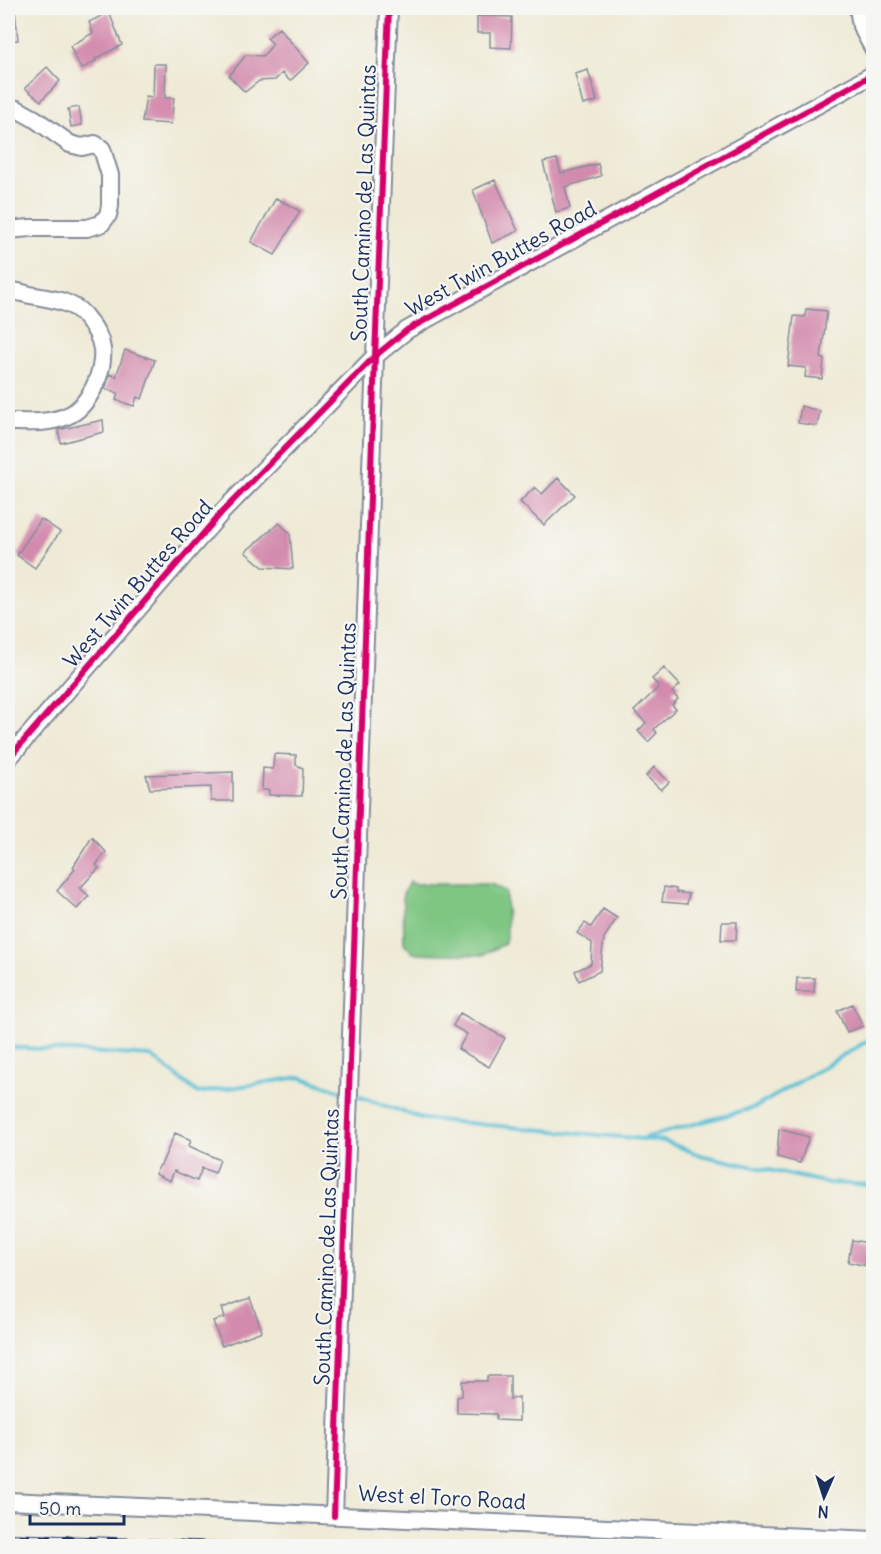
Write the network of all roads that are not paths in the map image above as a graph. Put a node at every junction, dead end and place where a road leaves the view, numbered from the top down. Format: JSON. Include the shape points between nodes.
{"nodes":[{"id":1,"x":389,"y":8,"type":"edge"},
{"id":2,"x":858,"y":8,"type":"edge"},
{"id":3,"x":873,"y":50,"type":"edge"},
{"id":4,"x":873,"y":74,"type":"edge"},
{"id":5,"x":8,"y":107,"type":"edge"},
{"id":6,"x":8,"y":230,"type":"edge"},
{"id":7,"x":8,"y":290,"type":"edge"},
{"id":8,"x":375,"y":356,"type":"junction"},
{"id":9,"x":8,"y":422,"type":"edge"},
{"id":10,"x":8,"y":759,"type":"edge"},
{"id":11,"x":8,"y":1501,"type":"edge"},
{"id":12,"x":334,"y":1516,"type":"junction"},
{"id":13,"x":873,"y":1540,"type":"edge"}],
"edges":[{"from":1,"to":8,"type":"street","name":"South Camino de Las Quintas"},
{"from":2,"to":3,"type":"street","via":[[861,26]]},
{"from":4,"to":8,"type":"street","name":"West Twin Buttes Road","via":[[406,330]]},
{"from":5,"to":6,"type":"street","via":[[34,119],[70,144],[95,144],[102,149],[110,175],[110,206],[101,224],[87,228]]},
{"from":7,"to":9,"type":"street","via":[[57,300],[84,314],[102,342],[103,357],[92,393],[68,416],[47,422]]},
{"from":8,"to":10,"type":"street","name":"West Twin Buttes Road","via":[[222,512]]},
{"from":8,"to":12,"type":"street","name":"South Camino de Las Quintas"},
{"from":11,"to":12,"type":"street","name":"West el Toro Road"},
{"from":12,"to":13,"type":"street","name":"West el Toro Road"}]}
